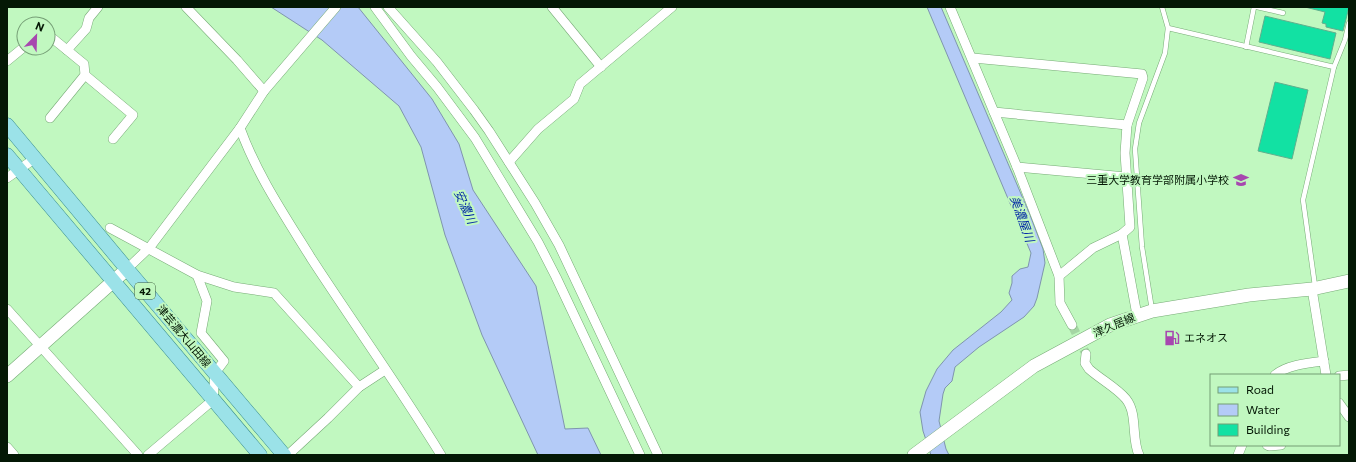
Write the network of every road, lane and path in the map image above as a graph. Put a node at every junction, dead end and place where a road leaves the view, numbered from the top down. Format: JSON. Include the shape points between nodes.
{"nodes":[{"id":1,"x":98,"y":7,"type":"edge"},
{"id":2,"x":186,"y":7,"type":"edge"},
{"id":3,"x":336,"y":7,"type":"edge"},
{"id":4,"x":375,"y":7,"type":"edge"},
{"id":5,"x":388,"y":7,"type":"edge"},
{"id":6,"x":552,"y":7,"type":"edge"},
{"id":7,"x":672,"y":7,"type":"edge"},
{"id":8,"x":950,"y":7,"type":"edge"},
{"id":9,"x":1162,"y":7,"type":"edge"},
{"id":10,"x":1256,"y":7,"type":"edge"},
{"id":11,"x":1283,"y":13,"type":"dead end"},
{"id":12,"x":1349,"y":23,"type":"edge"},
{"id":13,"x":1168,"y":28,"type":"junction"},
{"id":14,"x":56,"y":41,"type":"edge"},
{"id":15,"x":1246,"y":46,"type":"junction"},
{"id":16,"x":67,"y":50,"type":"junction"},
{"id":17,"x":16,"y":54,"type":"edge"},
{"id":18,"x":972,"y":58,"type":"junction"},
{"id":19,"x":7,"y":61,"type":"edge"},
{"id":20,"x":601,"y":67,"type":"junction"},
{"id":21,"x":1334,"y":67,"type":"junction"},
{"id":22,"x":85,"y":75,"type":"junction"},
{"id":23,"x":265,"y":89,"type":"junction"},
{"id":24,"x":994,"y":112,"type":"junction"},
{"id":25,"x":50,"y":118,"type":"dead end"},
{"id":26,"x":1127,"y":124,"type":"junction"},
{"id":27,"x":7,"y":125,"type":"edge"},
{"id":28,"x":240,"y":128,"type":"junction"},
{"id":29,"x":113,"y":139,"type":"dead end"},
{"id":30,"x":7,"y":155,"type":"edge"},
{"id":31,"x":34,"y":159,"type":"junction"},
{"id":32,"x":509,"y":162,"type":"junction"},
{"id":33,"x":1017,"y":167,"type":"junction"},
{"id":34,"x":19,"y":170,"type":"junction"},
{"id":35,"x":1126,"y":177,"type":"junction"},
{"id":36,"x":7,"y":178,"type":"edge"},
{"id":37,"x":110,"y":228,"type":"dead end"},
{"id":38,"x":1122,"y":234,"type":"junction"},
{"id":39,"x":148,"y":249,"type":"junction"},
{"id":40,"x":126,"y":269,"type":"junction"},
{"id":41,"x":197,"y":275,"type":"junction"},
{"id":42,"x":1059,"y":276,"type":"junction"},
{"id":43,"x":113,"y":281,"type":"junction"},
{"id":44,"x":1349,"y":281,"type":"edge"},
{"id":45,"x":1314,"y":288,"type":"junction"},
{"id":46,"x":7,"y":309,"type":"edge"},
{"id":47,"x":1152,"y":311,"type":"junction"},
{"id":48,"x":1138,"y":315,"type":"junction"},
{"id":49,"x":1072,"y":325,"type":"tunnel mouth"},
{"id":50,"x":40,"y":346,"type":"junction"},
{"id":51,"x":1086,"y":354,"type":"tunnel mouth"},
{"id":52,"x":1324,"y":361,"type":"junction"},
{"id":53,"x":385,"y":370,"type":"junction"},
{"id":54,"x":215,"y":373,"type":"junction"},
{"id":55,"x":1276,"y":374,"type":"edge"},
{"id":56,"x":1326,"y":374,"type":"edge"},
{"id":57,"x":7,"y":376,"type":"edge"},
{"id":58,"x":359,"y":387,"type":"junction"},
{"id":59,"x":213,"y":400,"type":"junction"},
{"id":60,"x":1340,"y":404,"type":"edge"},
{"id":61,"x":1349,"y":417,"type":"edge"},
{"id":62,"x":7,"y":447,"type":"edge"},
{"id":63,"x":14,"y":455,"type":"edge"},
{"id":64,"x":138,"y":455,"type":"edge"},
{"id":65,"x":148,"y":455,"type":"edge"},
{"id":66,"x":260,"y":455,"type":"edge"},
{"id":67,"x":284,"y":455,"type":"edge"},
{"id":68,"x":288,"y":455,"type":"edge"},
{"id":69,"x":442,"y":455,"type":"edge"},
{"id":70,"x":640,"y":455,"type":"edge"},
{"id":71,"x":658,"y":455,"type":"edge"},
{"id":72,"x":914,"y":455,"type":"edge"},
{"id":73,"x":1139,"y":455,"type":"edge"}],
"edges":[{"from":1,"to":16,"type":"street","via":[[88,18],[86,29]]},
{"from":2,"to":23,"type":"street"},
{"from":3,"to":23,"type":"street"},
{"from":4,"to":70,"type":"street","via":[[475,138],[538,242]]},
{"from":5,"to":32,"type":"street","via":[[442,68]]},
{"from":6,"to":20,"type":"street"},
{"from":7,"to":20,"type":"street"},
{"from":8,"to":18,"type":"street"},
{"from":9,"to":13,"type":"lane"},
{"from":10,"to":11,"type":"lane"},
{"from":10,"to":15,"type":"lane"},
{"from":12,"to":21,"type":"lane"},
{"from":13,"to":15,"type":"lane"},
{"from":13,"to":47,"type":"lane","via":[[1166,53],[1139,123],[1135,149],[1142,247]]},
{"from":14,"to":16,"type":"street"},
{"from":15,"to":21,"type":"lane"},
{"from":16,"to":22,"type":"street","via":[[84,64]]},
{"from":17,"to":19,"type":"street"},
{"from":18,"to":24,"type":"street"},
{"from":18,"to":26,"type":"street","via":[[1142,74],[1143,78]]},
{"from":20,"to":32,"type":"street","via":[[580,84],[574,99],[538,129]]},
{"from":21,"to":45,"type":"lane","via":[[1303,200]]},
{"from":22,"to":25,"type":"street"},
{"from":22,"to":29,"type":"street","via":[[133,115]]},
{"from":23,"to":28,"type":"street"},
{"from":24,"to":26,"type":"street"},
{"from":24,"to":33,"type":"street"},
{"from":26,"to":35,"type":"street"},
{"from":27,"to":31,"type":"main road","name":"津芸濃大山田線","number":"42"},
{"from":28,"to":39,"type":"street"},
{"from":28,"to":53,"type":"street","via":[[274,200]]},
{"from":30,"to":34,"type":"main road","name":"津芸濃大山田線","number":"42"},
{"from":31,"to":34,"type":"street"},
{"from":31,"to":40,"type":"main road","name":"津芸濃大山田線","number":"42"},
{"from":32,"to":71,"type":"street","via":[[559,245]]},
{"from":33,"to":35,"type":"street"},
{"from":33,"to":42,"type":"street"},
{"from":34,"to":36,"type":"street"},
{"from":34,"to":43,"type":"main road","name":"津芸濃大山田線","number":"42"},
{"from":35,"to":38,"type":"street","via":[[1130,227]]},
{"from":37,"to":39,"type":"street"},
{"from":38,"to":42,"type":"street","via":[[1093,248]]},
{"from":38,"to":48,"type":"street"},
{"from":39,"to":40,"type":"street"},
{"from":39,"to":41,"type":"street"},
{"from":40,"to":43,"type":"main road"},
{"from":40,"to":54,"type":"main road","name":"津芸濃大山田線","number":"42"},
{"from":41,"to":54,"type":"street","via":[[207,301],[201,333],[224,361]]},
{"from":41,"to":58,"type":"street","via":[[234,287],[274,293]]},
{"from":42,"to":49,"type":"street","via":[[1060,303]]},
{"from":43,"to":50,"type":"main road"},
{"from":43,"to":59,"type":"main road","name":"津芸濃大山田線","number":"42"},
{"from":44,"to":45,"type":"main road","name":"津久居線"},
{"from":45,"to":47,"type":"main road","name":"津久居線","via":[[1249,295]]},
{"from":45,"to":52,"type":"street"},
{"from":46,"to":50,"type":"street"},
{"from":47,"to":48,"type":"main road","name":"津久居線"},
{"from":48,"to":72,"type":"main road","name":"津久居線","via":[[1110,325],[1034,366]]},
{"from":50,"to":57,"type":"main road"},
{"from":50,"to":64,"type":"street"},
{"from":51,"to":73,"type":"street","via":[[1085,363],[1090,369],[1126,399],[1133,418]]},
{"from":52,"to":55,"type":"street","via":[[1289,368]]},
{"from":52,"to":56,"type":"street"},
{"from":53,"to":58,"type":"street"},
{"from":53,"to":69,"type":"street"},
{"from":54,"to":59,"type":"street"},
{"from":54,"to":67,"type":"main road","name":"津芸濃大山田線","number":"42"},
{"from":58,"to":68,"type":"street"},
{"from":59,"to":65,"type":"street"},
{"from":59,"to":66,"type":"main road","name":"津芸濃大山田線","number":"42"},
{"from":60,"to":61,"type":"street"},
{"from":62,"to":63,"type":"street"}]}
